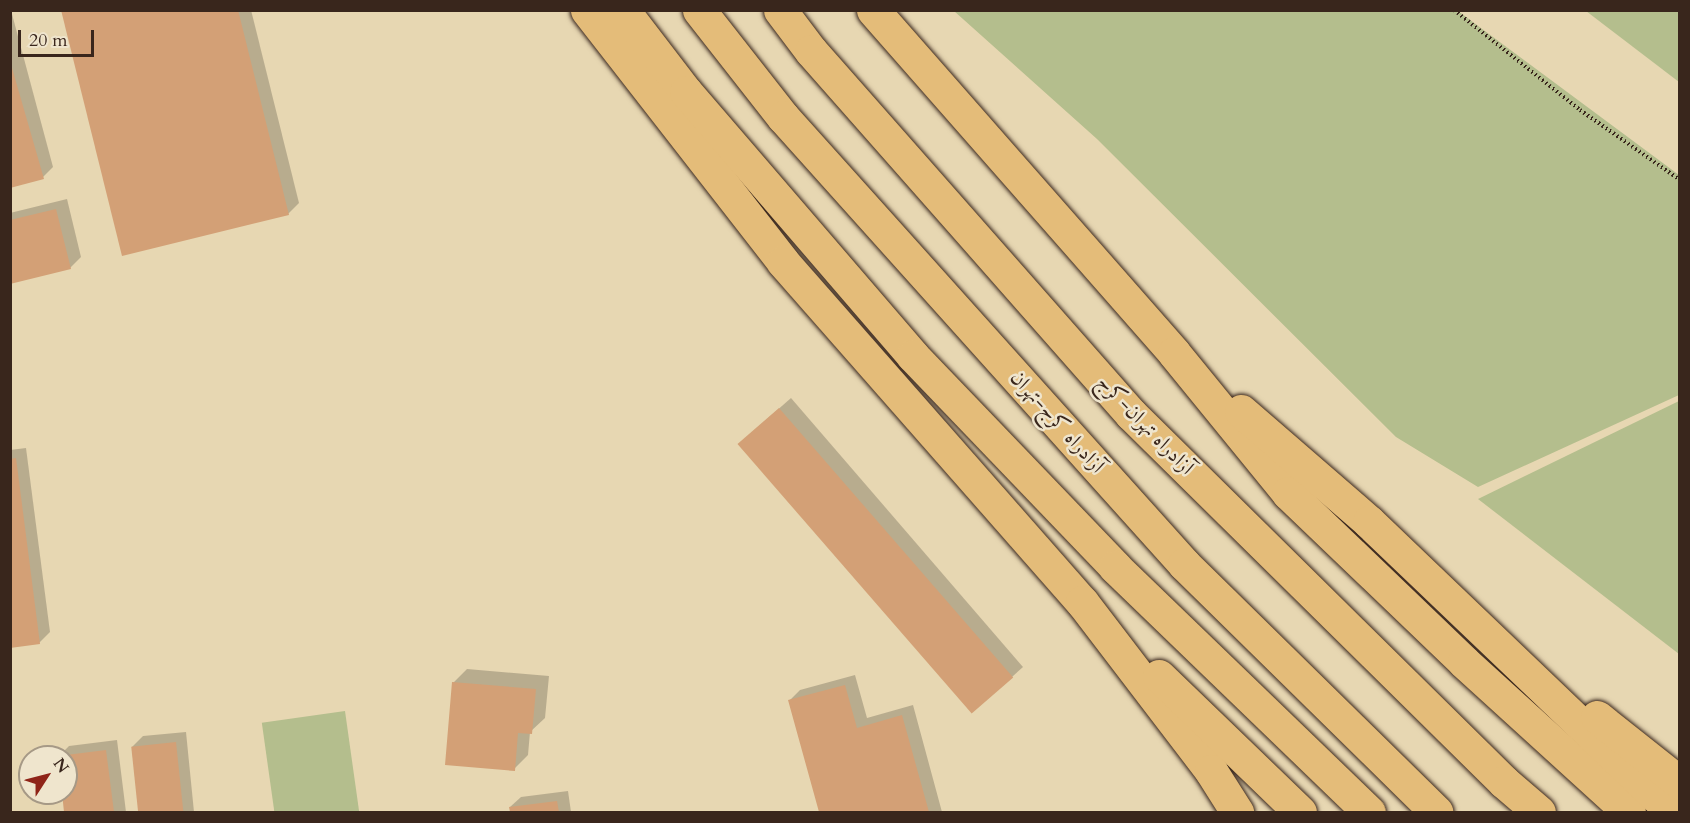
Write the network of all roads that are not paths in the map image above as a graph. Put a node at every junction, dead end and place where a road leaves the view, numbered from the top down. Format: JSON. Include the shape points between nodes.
{"nodes":[{"id":1,"x":587,"y":10,"type":"edge"},
{"id":2,"x":623,"y":10,"type":"edge"},
{"id":3,"x":699,"y":10,"type":"edge"},
{"id":4,"x":780,"y":10,"type":"edge"},
{"id":5,"x":873,"y":10,"type":"edge"},
{"id":6,"x":1174,"y":353,"type":"junction"},
{"id":7,"x":1434,"y":587,"type":"junction"},
{"id":8,"x":1082,"y":602,"type":"junction"},
{"id":9,"x":1680,"y":783,"type":"edge"},
{"id":10,"x":1237,"y":813,"type":"edge"},
{"id":11,"x":1300,"y":813,"type":"edge"},
{"id":12,"x":1369,"y":813,"type":"edge"},
{"id":13,"x":1437,"y":813,"type":"edge"},
{"id":14,"x":1539,"y":813,"type":"edge"},
{"id":15,"x":1629,"y":813,"type":"edge"},
{"id":16,"x":1672,"y":813,"type":"edge"}],
"edges":[{"from":1,"to":8,"type":"highway","via":[[783,262]]},
{"from":2,"to":12,"type":"highway","via":[[686,92],[921,364],[1115,567]]},
{"from":3,"to":13,"type":"highway","name":"آزادراه کرج-تهران","via":[[783,117],[1185,564]]},
{"from":4,"to":14,"type":"highway","name":"آزادراه تهران-کرج","via":[[811,51],[1131,414]]},
{"from":5,"to":6,"type":"highway"},
{"from":6,"to":7,"type":"highway","via":[[1369,522]]},
{"from":6,"to":15,"type":"highway","via":[[1288,494]]},
{"from":7,"to":9,"type":"highway"},
{"from":7,"to":16,"type":"highway"},
{"from":8,"to":10,"type":"highway","via":[[1211,771]]},
{"from":8,"to":11,"type":"highway"}]}
